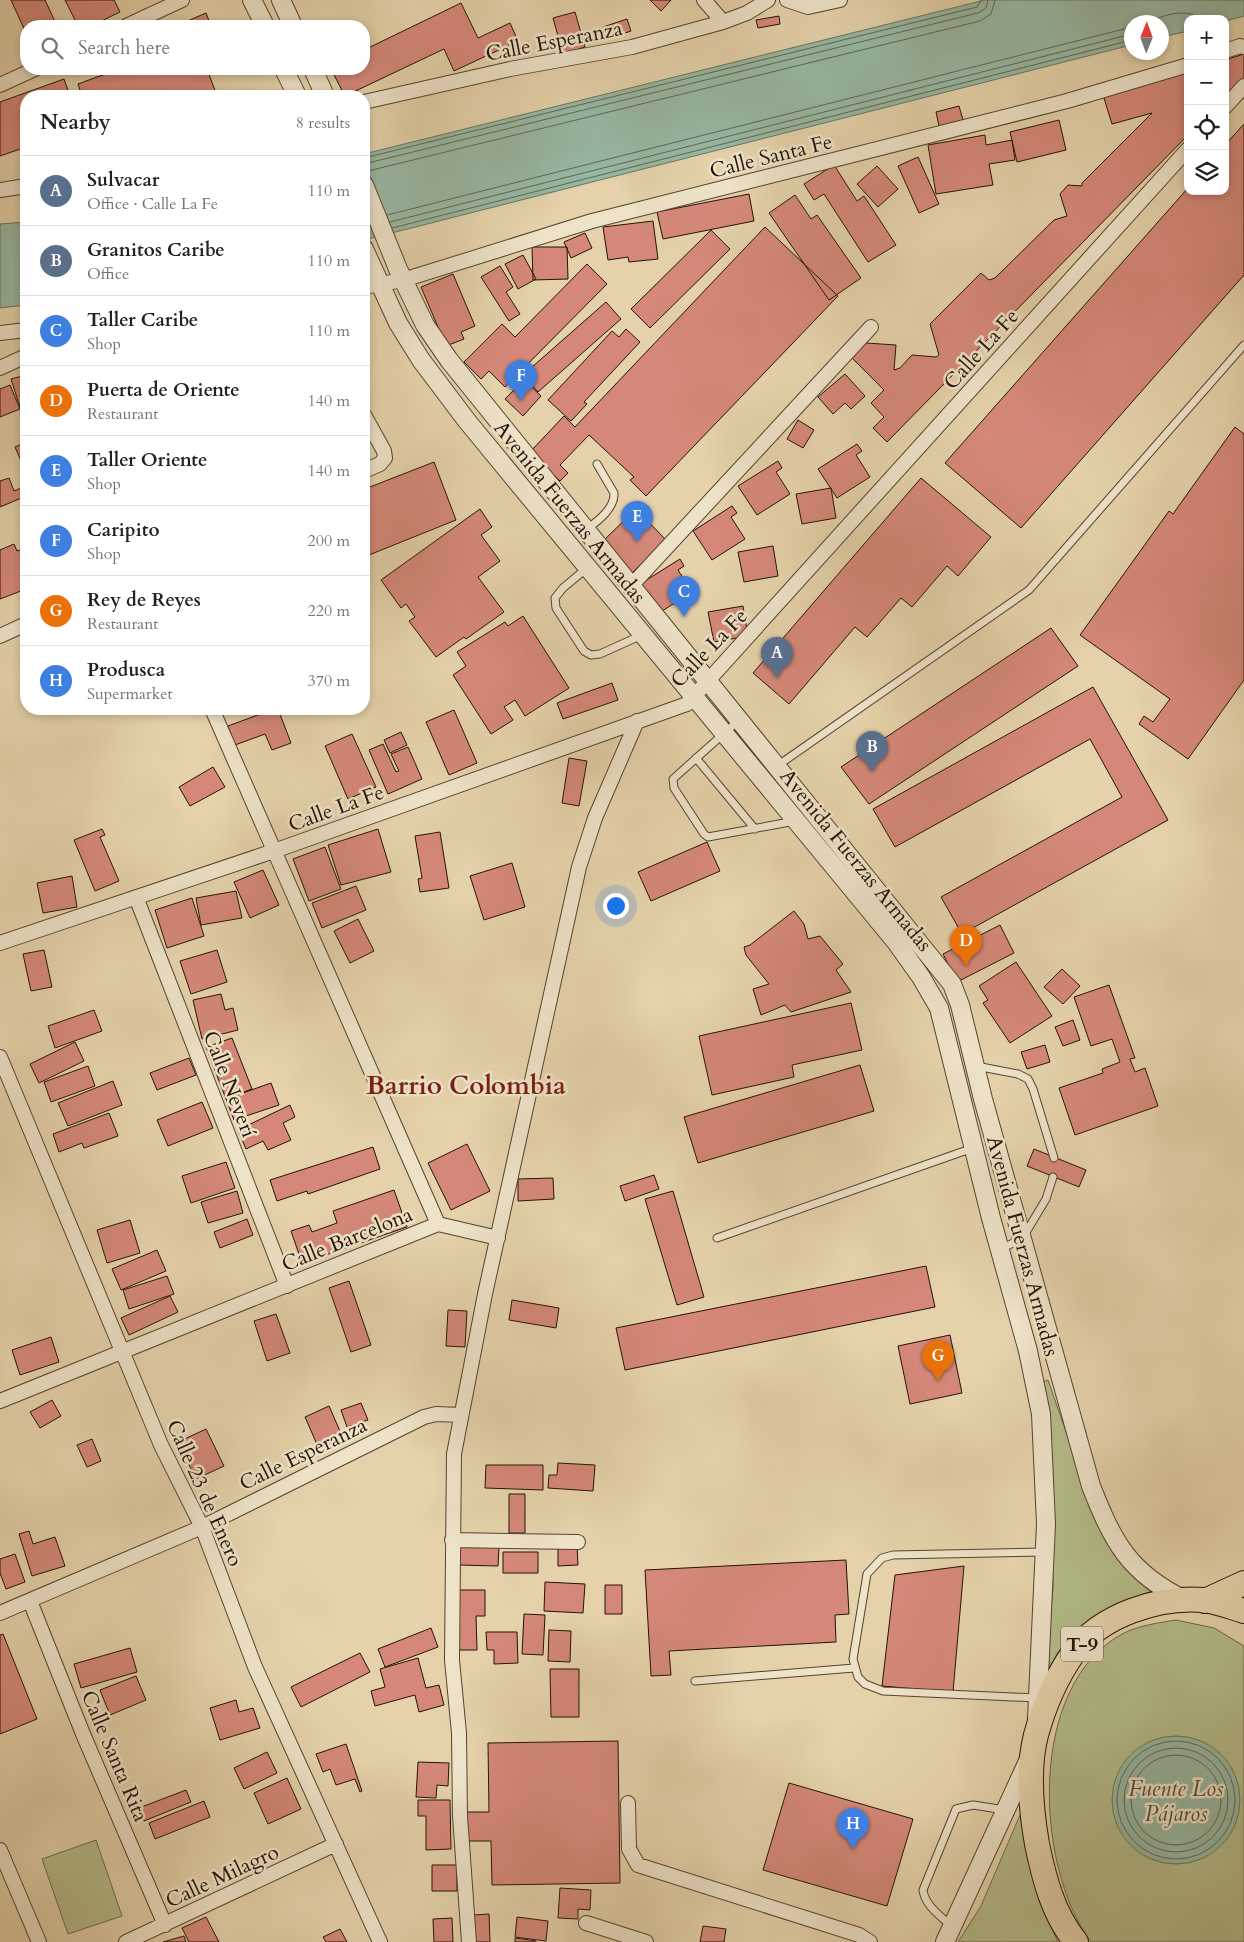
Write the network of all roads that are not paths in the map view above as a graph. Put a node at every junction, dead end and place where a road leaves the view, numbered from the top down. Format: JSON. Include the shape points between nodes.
{"nodes":[{"id":1,"x":182,"y":0,"type":"edge"},
{"id":2,"x":252,"y":0,"type":"edge"},
{"id":3,"x":281,"y":0,"type":"edge"},
{"id":4,"x":704,"y":0,"type":"edge"},
{"id":5,"x":768,"y":0,"type":"edge"},
{"id":6,"x":787,"y":0,"type":"edge"},
{"id":7,"x":840,"y":0,"type":"edge"},
{"id":8,"x":139,"y":20,"type":"edge"},
{"id":9,"x":262,"y":20,"type":"edge"},
{"id":10,"x":290,"y":20,"type":"edge"},
{"id":11,"x":723,"y":22,"type":"junction"},
{"id":12,"x":1244,"y":47,"type":"edge"},
{"id":13,"x":1229,"y":50,"type":"edge"},
{"id":14,"x":1184,"y":66,"type":"edge"},
{"id":15,"x":22,"y":75,"type":"edge"},
{"id":16,"x":287,"y":75,"type":"edge"},
{"id":17,"x":316,"y":75,"type":"edge"},
{"id":18,"x":0,"y":85,"type":"edge"},
{"id":19,"x":1244,"y":86,"type":"edge"},
{"id":20,"x":294,"y":90,"type":"edge"},
{"id":21,"x":322,"y":90,"type":"edge"},
{"id":22,"x":370,"y":101,"type":"edge"},
{"id":23,"x":1227,"y":105,"type":"edge"},
{"id":24,"x":1187,"y":150,"type":"edge"},
{"id":25,"x":20,"y":187,"type":"edge"},
{"id":26,"x":0,"y":190,"type":"edge"},
{"id":27,"x":370,"y":199,"type":"edge"},
{"id":28,"x":370,"y":262,"type":"edge"},
{"id":29,"x":401,"y":274,"type":"junction"},
{"id":30,"x":372,"y":286,"type":"edge"},
{"id":31,"x":871,"y":327,"type":"dead end"},
{"id":32,"x":20,"y":331,"type":"edge"},
{"id":33,"x":0,"y":333,"type":"edge"},
{"id":34,"x":1244,"y":345,"type":"edge"},
{"id":35,"x":20,"y":359,"type":"edge"},
{"id":36,"x":0,"y":368,"type":"edge"},
{"id":37,"x":370,"y":426,"type":"edge"},
{"id":38,"x":597,"y":464,"type":"dead end"},
{"id":39,"x":370,"y":468,"type":"edge"},
{"id":40,"x":586,"y":530,"type":"junction"},
{"id":41,"x":588,"y":568,"type":"junction"},
{"id":42,"x":631,"y":586,"type":"junction"},
{"id":43,"x":20,"y":627,"type":"edge"},
{"id":44,"x":642,"y":635,"type":"junction"},
{"id":45,"x":0,"y":636,"type":"edge"},
{"id":46,"x":708,"y":681,"type":"junction"},
{"id":47,"x":693,"y":697,"type":"junction"},
{"id":48,"x":215,"y":715,"type":"edge"},
{"id":49,"x":740,"y":720,"type":"junction"},
{"id":50,"x":638,"y":722,"type":"junction"},
{"id":51,"x":723,"y":734,"type":"junction"},
{"id":52,"x":696,"y":758,"type":"junction"},
{"id":53,"x":777,"y":766,"type":"junction"},
{"id":54,"x":806,"y":818,"type":"junction"},
{"id":55,"x":755,"y":829,"type":"junction"},
{"id":56,"x":274,"y":851,"type":"junction"},
{"id":57,"x":136,"y":897,"type":"junction"},
{"id":58,"x":0,"y":943,"type":"edge"},
{"id":59,"x":0,"y":1057,"type":"edge"},
{"id":60,"x":975,"y":1066,"type":"junction"},
{"id":61,"x":974,"y":1148,"type":"junction"},
{"id":62,"x":1054,"y":1158,"type":"dead end"},
{"id":63,"x":1053,"y":1177,"type":"dead end"},
{"id":64,"x":438,"y":1224,"type":"junction"},
{"id":65,"x":498,"y":1238,"type":"junction"},
{"id":66,"x":717,"y":1238,"type":"dead end"},
{"id":67,"x":1022,"y":1239,"type":"junction"},
{"id":68,"x":1000,"y":1249,"type":"junction"},
{"id":69,"x":287,"y":1286,"type":"junction"},
{"id":70,"x":122,"y":1352,"type":"junction"},
{"id":71,"x":0,"y":1401,"type":"edge"},
{"id":72,"x":461,"y":1415,"type":"junction"},
{"id":73,"x":202,"y":1527,"type":"junction"},
{"id":74,"x":452,"y":1540,"type":"junction"},
{"id":75,"x":578,"y":1542,"type":"dead end"},
{"id":76,"x":1044,"y":1552,"type":"junction"},
{"id":77,"x":1244,"y":1583,"type":"edge"},
{"id":78,"x":1195,"y":1600,"type":"junction"},
{"id":79,"x":30,"y":1601,"type":"junction"},
{"id":80,"x":0,"y":1613,"type":"edge"},
{"id":81,"x":1240,"y":1614,"type":"edge"},
{"id":82,"x":854,"y":1668,"type":"junction"},
{"id":83,"x":695,"y":1681,"type":"dead end"},
{"id":84,"x":1037,"y":1698,"type":"junction"},
{"id":85,"x":1035,"y":1741,"type":"junction"},
{"id":86,"x":628,"y":1803,"type":"dead end"},
{"id":87,"x":1006,"y":1810,"type":"junction"},
{"id":88,"x":336,"y":1844,"type":"junction"},
{"id":89,"x":0,"y":1850,"type":"edge"},
{"id":90,"x":586,"y":1922,"type":"dead end"},
{"id":91,"x":165,"y":1925,"type":"junction"},
{"id":92,"x":949,"y":1935,"type":"edge"},
{"id":93,"x":39,"y":1942,"type":"edge"},
{"id":94,"x":126,"y":1942,"type":"edge"},
{"id":95,"x":380,"y":1942,"type":"edge"},
{"id":96,"x":468,"y":1942,"type":"edge"},
{"id":97,"x":646,"y":1942,"type":"edge"},
{"id":98,"x":870,"y":1942,"type":"edge"},
{"id":99,"x":1076,"y":1942,"type":"edge"}],
"edges":[{"from":1,"to":8,"type":"street"},
{"from":2,"to":9,"type":"street"},
{"from":3,"to":10,"type":"street"},
{"from":4,"to":11,"type":"street"},
{"from":5,"to":11,"type":"street"},
{"from":6,"to":7,"type":"street","via":[[808,7]]},
{"from":11,"to":22,"type":"street","name":"Calle Esperanza","via":[[632,47],[510,69]]},
{"from":12,"to":13,"type":"street"},
{"from":14,"to":29,"type":"street","name":"Calle Santa Fe","via":[[1067,101],[592,221]]},
{"from":15,"to":18,"type":"street"},
{"from":16,"to":20,"type":"street"},
{"from":17,"to":21,"type":"street"},
{"from":19,"to":23,"type":"street"},
{"from":24,"to":46,"type":"street","name":"Calle La Fe"},
{"from":25,"to":26,"type":"street"},
{"from":27,"to":29,"type":"street","name":"Avenida Fuerzas Armadas","number":"T-9"},
{"from":28,"to":30,"type":"street","name":"Avenida Fuerzas Armadas","number":"T-9"},
{"from":29,"to":30,"type":"street","name":"Calle Santa Fe"},
{"from":29,"to":40,"type":"street","name":"Avenida Fuerzas Armadas","number":"T-9","via":[[425,325],[449,360]]},
{"from":30,"to":41,"type":"street","name":"Avenida Fuerzas Armadas","number":"T-9","via":[[421,360],[467,421]]},
{"from":31,"to":42,"type":"street"},
{"from":32,"to":33,"type":"street"},
{"from":34,"to":53,"type":"lane","via":[[1029,590]]},
{"from":35,"to":36,"type":"street"},
{"from":37,"to":39,"type":"street","via":[[385,458]]},
{"from":38,"to":40,"type":"lane","via":[[614,498]]},
{"from":40,"to":42,"type":"street","name":"Avenida Fuerzas Armadas","number":"T-9"},
{"from":41,"to":44,"type":"street","name":"Avenida Fuerzas Armadas","number":"T-9"},
{"from":41,"to":44,"type":"lane","via":[[555,598],[556,608],[584,651],[591,655],[600,654]]},
{"from":42,"to":46,"type":"street","name":"Avenida Fuerzas Armadas","number":"T-9"},
{"from":43,"to":45,"type":"street"},
{"from":44,"to":47,"type":"street","name":"Avenida Fuerzas Armadas","number":"T-9"},
{"from":46,"to":47,"type":"street","name":"Calle La Fe"},
{"from":46,"to":49,"type":"street","name":"Avenida Fuerzas Armadas","number":"T-9"},
{"from":47,"to":50,"type":"street","name":"Calle La Fe","via":[[687,704]]},
{"from":47,"to":51,"type":"street","name":"Avenida Fuerzas Armadas","number":"T-9"},
{"from":48,"to":56,"type":"street","name":"Calle Barcelona"},
{"from":49,"to":51,"type":"lane"},
{"from":49,"to":53,"type":"street","name":"Avenida Fuerzas Armadas","number":"T-9"},
{"from":50,"to":56,"type":"street","name":"Calle La Fe"},
{"from":50,"to":65,"type":"street","via":[[595,818],[579,867]]},
{"from":51,"to":52,"type":"lane"},
{"from":51,"to":54,"type":"street","name":"Avenida Fuerzas Armadas","number":"T-9"},
{"from":52,"to":55,"type":"lane"},
{"from":52,"to":55,"type":"lane","via":[[672,783],[704,834],[713,837]]},
{"from":53,"to":54,"type":"street","name":"Avenida Fuerzas Armadas","number":"T-9"},
{"from":54,"to":55,"type":"lane"},
{"from":54,"to":60,"type":"street","name":"Avenida Fuerzas Armadas","number":"T-9","via":[[952,984]]},
{"from":54,"to":61,"type":"street","name":"Avenida Fuerzas Armadas","number":"T-9","via":[[896,942],[939,1008]]},
{"from":56,"to":57,"type":"street","name":"Calle La Fe"},
{"from":56,"to":64,"type":"street","name":"Calle Barcelona"},
{"from":57,"to":58,"type":"street","name":"Calle La Fe"},
{"from":57,"to":69,"type":"street","name":"Calle Neverí"},
{"from":59,"to":70,"type":"street","name":"Calle 23 de Enero"},
{"from":60,"to":62,"type":"lane","via":[[1028,1079],[1034,1089]]},
{"from":60,"to":67,"type":"street","name":"Avenida Fuerzas Armadas","number":"T-9"},
{"from":61,"to":66,"type":"lane"},
{"from":61,"to":68,"type":"street","name":"Avenida Fuerzas Armadas","number":"T-9"},
{"from":63,"to":67,"type":"lane","via":[[1046,1198]]},
{"from":64,"to":65,"type":"street"},
{"from":64,"to":69,"type":"street","name":"Calle Barcelona"},
{"from":65,"to":72,"type":"street"},
{"from":67,"to":68,"type":"lane"},
{"from":67,"to":78,"type":"street","name":"Avenida Fuerzas Armadas","number":"T-9","via":[[1091,1486],[1104,1521],[1138,1570],[1163,1589]]},
{"from":68,"to":76,"type":"street","name":"Avenida Fuerzas Armadas","number":"T-9","via":[[1042,1414]]},
{"from":69,"to":70,"type":"street","name":"Calle Barcelona"},
{"from":70,"to":71,"type":"street","name":"Calle Barcelona"},
{"from":70,"to":73,"type":"street","name":"Calle 23 de Enero","via":[[161,1446]]},
{"from":72,"to":73,"type":"street","name":"Calle Esperanza","via":[[424,1417]]},
{"from":72,"to":74,"type":"street","via":[[454,1454]]},
{"from":73,"to":79,"type":"street","name":"Calle Esperanza"},
{"from":73,"to":88,"type":"street","name":"Calle 23 de Enero","via":[[255,1667]]},
{"from":74,"to":75,"type":"street"},
{"from":74,"to":96,"type":"street","via":[[452,1660],[459,1733],[460,1816]]},
{"from":76,"to":82,"type":"lane","via":[[893,1555],[882,1558],[868,1574]]},
{"from":76,"to":84,"type":"street","name":"Avenida Fuerzas Armadas","number":"T-9"},
{"from":77,"to":78,"type":"highway","number":"T-9"},
{"from":78,"to":81,"type":"highway","number":"T-9"},
{"from":78,"to":85,"type":"highway","number":"T-9","via":[[1158,1603],[1136,1609],[1112,1620],[1092,1635],[1075,1651],[1051,1692]]},
{"from":79,"to":80,"type":"street","name":"Calle Esperanza"},
{"from":79,"to":91,"type":"street","name":"Calle Santa Rita"},
{"from":82,"to":83,"type":"lane"},
{"from":82,"to":84,"type":"lane","via":[[865,1684],[882,1691]]},
{"from":84,"to":85,"type":"street","name":"Avenida Fuerzas Armadas","number":"T-9"},
{"from":85,"to":87,"type":"street"},
{"from":85,"to":99,"type":"highway","number":"T-9","via":[[1031,1802],[1043,1873],[1054,1905]]},
{"from":86,"to":98,"type":"street","via":[[629,1849],[638,1865],[860,1935]]},
{"from":87,"to":92,"type":"street"},
{"from":87,"to":92,"type":"lane","via":[[972,1805],[956,1809],[923,1890],[924,1898]]},
{"from":88,"to":91,"type":"street","name":"Calle Milagro"},
{"from":88,"to":95,"type":"street","name":"Calle 23 de Enero"},
{"from":89,"to":93,"type":"street"},
{"from":90,"to":97,"type":"street"},
{"from":91,"to":94,"type":"street","name":"Calle Milagro"}]}
